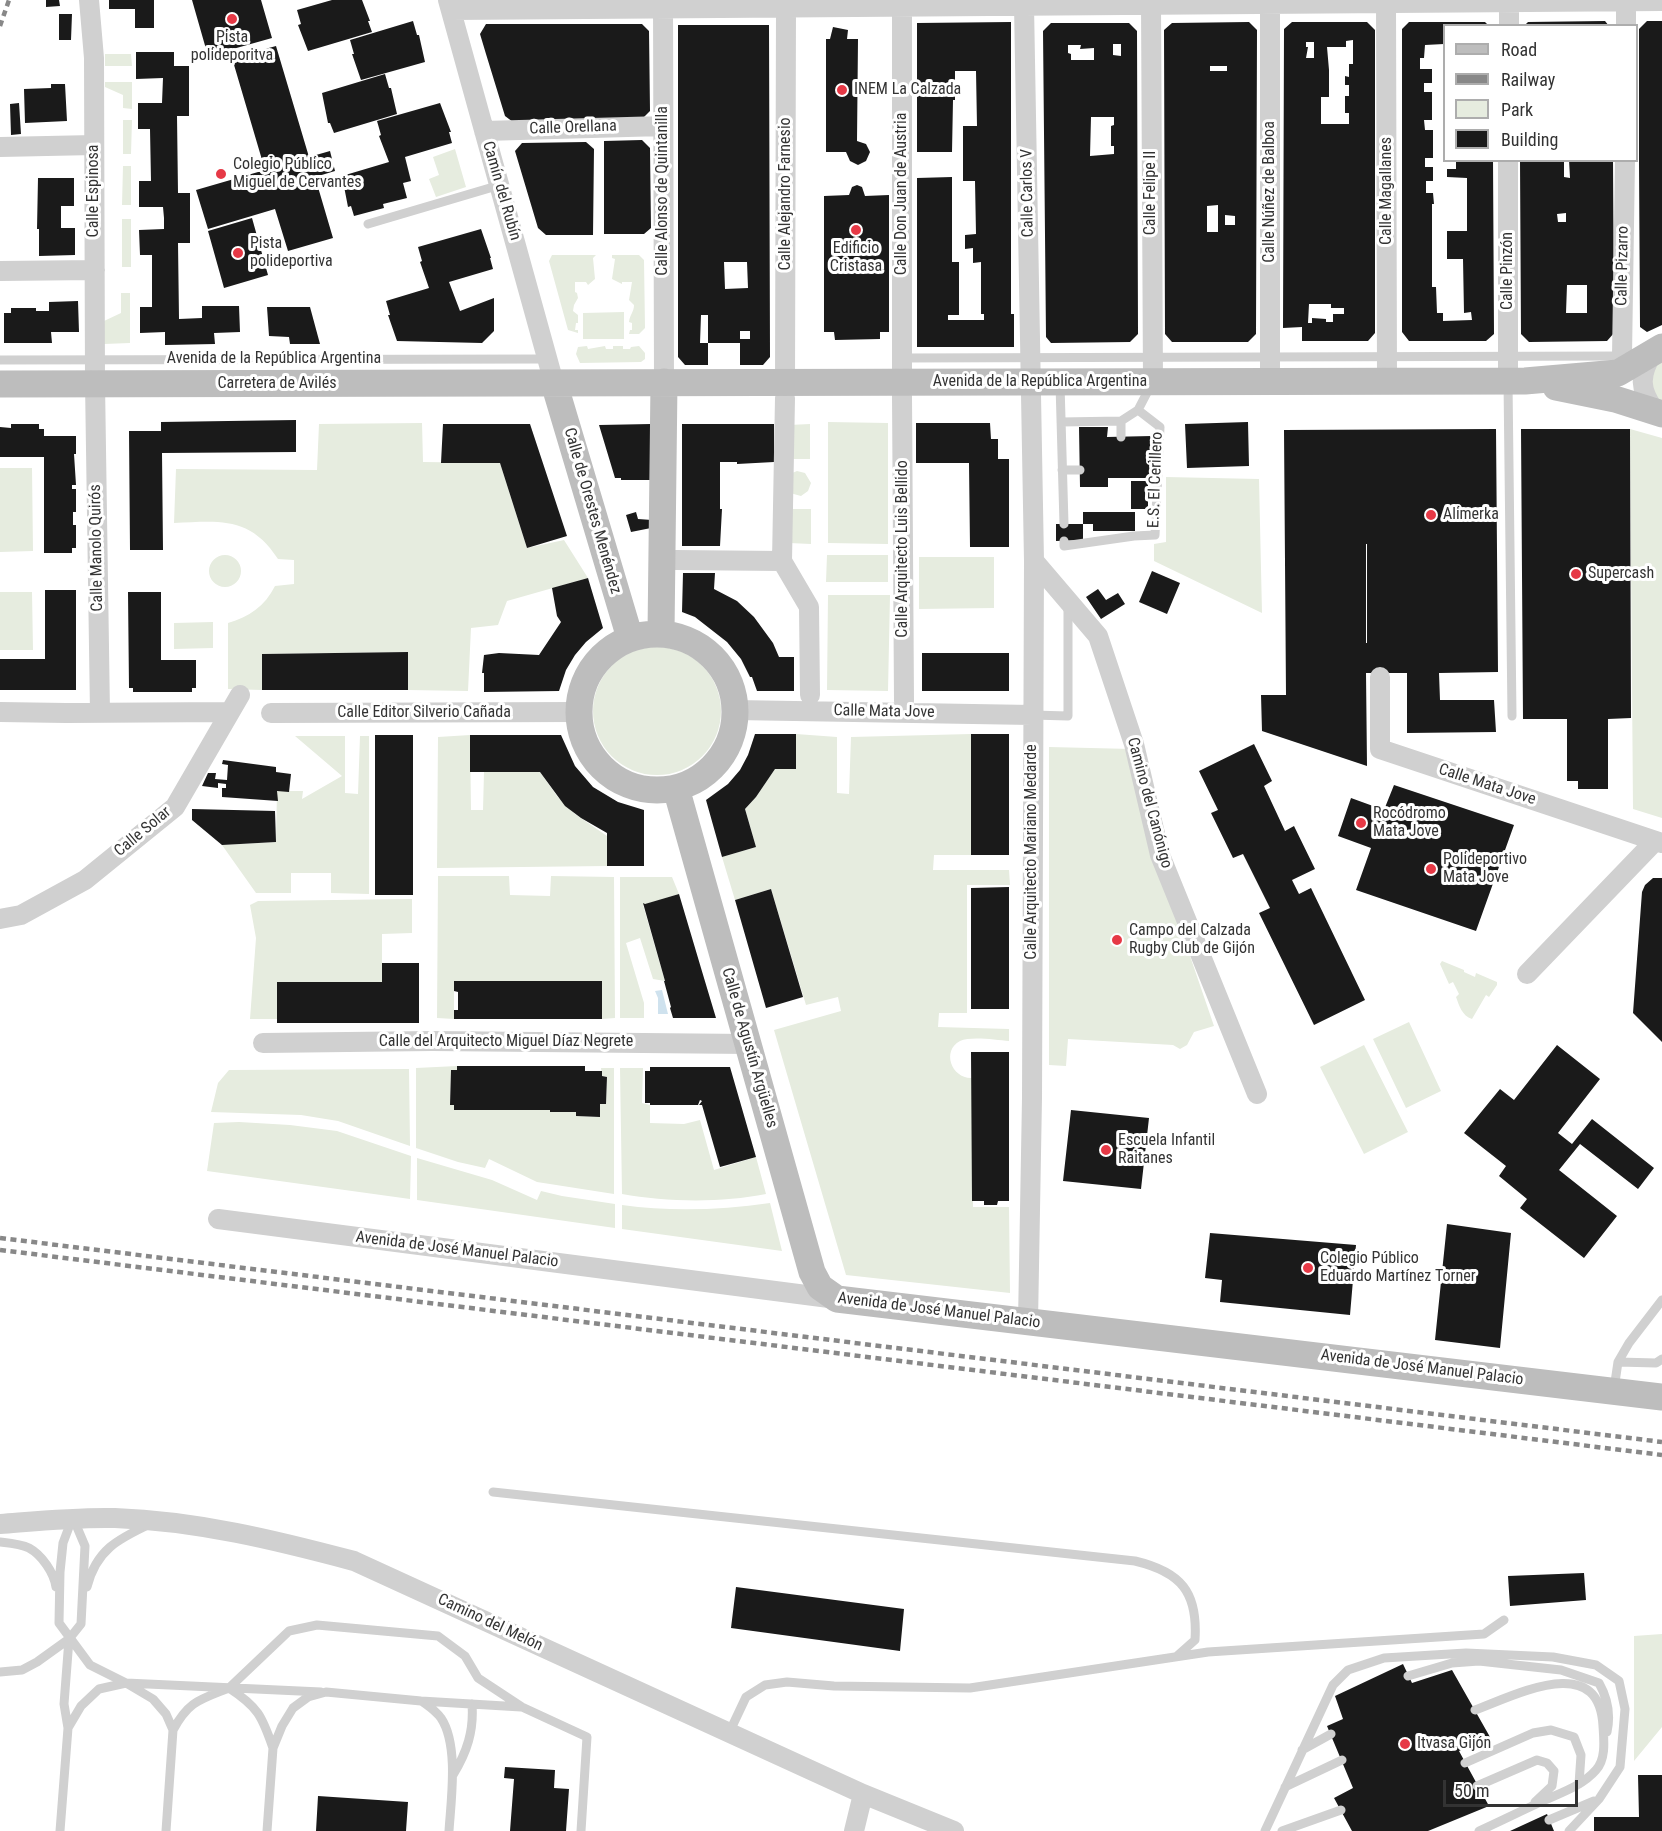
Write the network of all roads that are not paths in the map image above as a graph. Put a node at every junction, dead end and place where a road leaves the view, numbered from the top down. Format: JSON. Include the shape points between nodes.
{"nodes":[{"id":1,"x":1626,"y":0,"type":"edge"},
{"id":2,"x":1386,"y":1,"type":"edge"},
{"id":3,"x":1509,"y":1,"type":"edge"},
{"id":4,"x":1662,"y":1,"type":"edge"},
{"id":5,"x":1270,"y":3,"type":"junction"},
{"id":6,"x":663,"y":4,"type":"edge"},
{"id":7,"x":1150,"y":4,"type":"junction"},
{"id":8,"x":449,"y":5,"type":"edge"},
{"id":9,"x":1024,"y":5,"type":"junction"},
{"id":10,"x":902,"y":6,"type":"junction"},
{"id":11,"x":89,"y":7,"type":"edge"},
{"id":12,"x":786,"y":7,"type":"junction"},
{"id":13,"x":1509,"y":24,"type":"edge"},
{"id":14,"x":1626,"y":24,"type":"edge"},
{"id":15,"x":663,"y":126,"type":"junction"},
{"id":16,"x":484,"y":131,"type":"junction"},
{"id":17,"x":94,"y":145,"type":"junction"},
{"id":18,"x":0,"y":147,"type":"edge"},
{"id":19,"x":1508,"y":162,"type":"edge"},
{"id":20,"x":1624,"y":162,"type":"edge"},
{"id":21,"x":500,"y":185,"type":"junction"},
{"id":22,"x":368,"y":224,"type":"dead end"},
{"id":23,"x":94,"y":270,"type":"junction"},
{"id":24,"x":0,"y":271,"type":"edge"},
{"id":25,"x":1643,"y":354,"type":"edge"},
{"id":26,"x":0,"y":360,"type":"edge"},
{"id":27,"x":1152,"y":369,"type":"junction"},
{"id":28,"x":1269,"y":369,"type":"junction"},
{"id":29,"x":1387,"y":369,"type":"junction"},
{"id":30,"x":1031,"y":370,"type":"junction"},
{"id":31,"x":551,"y":371,"type":"junction"},
{"id":32,"x":94,"y":372,"type":"junction"},
{"id":33,"x":1514,"y":373,"type":"junction"},
{"id":34,"x":902,"y":378,"type":"junction"},
{"id":35,"x":1060,"y":381,"type":"junction"},
{"id":36,"x":664,"y":382,"type":"junction"},
{"id":37,"x":0,"y":384,"type":"edge"},
{"id":38,"x":785,"y":390,"type":"junction"},
{"id":39,"x":1138,"y":410,"type":"junction"},
{"id":40,"x":1658,"y":413,"type":"edge"},
{"id":41,"x":1121,"y":421,"type":"junction"},
{"id":42,"x":1061,"y":422,"type":"junction"},
{"id":43,"x":1121,"y":437,"type":"dead end"},
{"id":44,"x":1062,"y":470,"type":"junction"},
{"id":45,"x":1080,"y":470,"type":"dead end"},
{"id":46,"x":1064,"y":524,"type":"dead end"},
{"id":47,"x":1064,"y":541,"type":"dead end"},
{"id":48,"x":675,"y":560,"type":"dead end"},
{"id":49,"x":782,"y":561,"type":"junction"},
{"id":50,"x":1034,"y":561,"type":"junction"},
{"id":51,"x":1068,"y":601,"type":"junction"},
{"id":52,"x":661,"y":633,"type":"junction"},
{"id":53,"x":630,"y":638,"type":"junction"},
{"id":54,"x":1380,"y":677,"type":"dead end"},
{"id":55,"x":240,"y":695,"type":"dead end"},
{"id":56,"x":810,"y":695,"type":"dead end"},
{"id":57,"x":904,"y":701,"type":"dead end"},
{"id":58,"x":735,"y":710,"type":"junction"},
{"id":59,"x":0,"y":712,"type":"edge"},
{"id":60,"x":100,"y":712,"type":"junction"},
{"id":61,"x":229,"y":712,"type":"junction"},
{"id":62,"x":578,"y":712,"type":"junction"},
{"id":63,"x":271,"y":713,"type":"dead end"},
{"id":64,"x":1032,"y":715,"type":"junction"},
{"id":65,"x":1512,"y":716,"type":"dead end"},
{"id":66,"x":676,"y":788,"type":"junction"},
{"id":67,"x":1659,"y":842,"type":"edge"},
{"id":68,"x":0,"y":920,"type":"edge"},
{"id":69,"x":1527,"y":974,"type":"dead end"},
{"id":70,"x":264,"y":1043,"type":"dead end"},
{"id":71,"x":748,"y":1044,"type":"junction"},
{"id":72,"x":1257,"y":1094,"type":"dead end"},
{"id":73,"x":218,"y":1219,"type":"dead end"},
{"id":74,"x":837,"y":1299,"type":"junction"},
{"id":75,"x":1662,"y":1300,"type":"edge"},
{"id":76,"x":1028,"y":1322,"type":"junction"},
{"id":77,"x":1662,"y":1359,"type":"edge"},
{"id":78,"x":1618,"y":1362,"type":"junction"},
{"id":79,"x":1614,"y":1391,"type":"junction"},
{"id":80,"x":1662,"y":1397,"type":"edge"},
{"id":81,"x":493,"y":1492,"type":"dead end"},
{"id":82,"x":73,"y":1518,"type":"junction"},
{"id":83,"x":157,"y":1521,"type":"junction"},
{"id":84,"x":0,"y":1524,"type":"edge"},
{"id":85,"x":0,"y":1542,"type":"edge"},
{"id":86,"x":59,"y":1604,"type":"junction"},
{"id":87,"x":82,"y":1607,"type":"junction"},
{"id":88,"x":1504,"y":1620,"type":"dead end"},
{"id":89,"x":69,"y":1639,"type":"junction"},
{"id":90,"x":1177,"y":1656,"type":"junction"},
{"id":91,"x":0,"y":1672,"type":"edge"},
{"id":92,"x":1408,"y":1676,"type":"dead end"},
{"id":93,"x":126,"y":1683,"type":"junction"},
{"id":94,"x":229,"y":1688,"type":"junction"},
{"id":95,"x":321,"y":1692,"type":"junction"},
{"id":96,"x":421,"y":1701,"type":"junction"},
{"id":97,"x":472,"y":1704,"type":"junction"},
{"id":98,"x":522,"y":1707,"type":"junction"},
{"id":99,"x":1475,"y":1710,"type":"dead end"},
{"id":100,"x":68,"y":1728,"type":"junction"},
{"id":101,"x":173,"y":1730,"type":"junction"},
{"id":102,"x":729,"y":1733,"type":"junction"},
{"id":103,"x":1331,"y":1734,"type":"dead end"},
{"id":104,"x":1604,"y":1743,"type":"junction"},
{"id":105,"x":273,"y":1748,"type":"junction"},
{"id":106,"x":1302,"y":1750,"type":"junction"},
{"id":107,"x":1342,"y":1760,"type":"dead end"},
{"id":108,"x":1465,"y":1763,"type":"dead end"},
{"id":109,"x":453,"y":1775,"type":"junction"},
{"id":110,"x":1579,"y":1784,"type":"junction"},
{"id":111,"x":1285,"y":1786,"type":"junction"},
{"id":112,"x":1477,"y":1786,"type":"dead end"},
{"id":113,"x":863,"y":1794,"type":"junction"},
{"id":114,"x":1599,"y":1799,"type":"junction"},
{"id":115,"x":1526,"y":1809,"type":"junction"},
{"id":116,"x":1341,"y":1810,"type":"dead end"},
{"id":117,"x":1549,"y":1820,"type":"dead end"},
{"id":118,"x":60,"y":1831,"type":"edge"},
{"id":119,"x":166,"y":1831,"type":"edge"},
{"id":120,"x":267,"y":1831,"type":"edge"},
{"id":121,"x":449,"y":1831,"type":"edge"},
{"id":122,"x":580,"y":1831,"type":"edge"},
{"id":123,"x":854,"y":1831,"type":"edge"},
{"id":124,"x":954,"y":1831,"type":"edge"},
{"id":125,"x":1265,"y":1831,"type":"edge"},
{"id":126,"x":1282,"y":1831,"type":"edge"},
{"id":127,"x":1479,"y":1831,"type":"edge"},
{"id":128,"x":1569,"y":1831,"type":"edge"}],
"edges":[{"from":1,"to":3,"type":"street"},
{"from":1,"to":4,"type":"street"},
{"from":1,"to":14,"type":"street"},
{"from":2,"to":3,"type":"street"},
{"from":2,"to":5,"type":"street"},
{"from":2,"to":29,"type":"street","name":"Calle Magallanes"},
{"from":3,"to":13,"type":"street"},
{"from":5,"to":7,"type":"street"},
{"from":5,"to":28,"type":"street","name":"Calle Núñez de Balboa"},
{"from":6,"to":8,"type":"street"},
{"from":6,"to":12,"type":"street"},
{"from":6,"to":15,"type":"street","name":"Calle Alonso de Quintanilla"},
{"from":7,"to":9,"type":"street"},
{"from":7,"to":27,"type":"street","name":"Calle Felipe II"},
{"from":8,"to":16,"type":"street","name":"Camín del Rubín"},
{"from":9,"to":10,"type":"street"},
{"from":9,"to":30,"type":"street","name":"Calle Carlos V"},
{"from":10,"to":12,"type":"street"},
{"from":10,"to":34,"type":"street","name":"Calle Don Juan de Austria"},
{"from":11,"to":17,"type":"street","name":"Calle Espinosa","via":[[94,58]]},
{"from":12,"to":38,"type":"street","name":"Calle Alejandro Farnesio"},
{"from":15,"to":16,"type":"street","name":"Calle Orellana"},
{"from":15,"to":36,"type":"street","name":"Calle Alonso de Quintanilla"},
{"from":16,"to":21,"type":"street","name":"Camín del Rubín"},
{"from":17,"to":18,"type":"street"},
{"from":17,"to":23,"type":"street","name":"Calle Espinosa"},
{"from":19,"to":33,"type":"street","name":"Calle Pinzón"},
{"from":20,"to":25,"type":"street","name":"Calle Pizarro"},
{"from":21,"to":22,"type":"lane"},
{"from":21,"to":31,"type":"street","name":"Camín del Rubín"},
{"from":23,"to":24,"type":"street"},
{"from":23,"to":32,"type":"street","name":"Calle Espinosa"},
{"from":25,"to":33,"type":"street","name":"Avenida de la República Argentina","via":[[1618,373]]},
{"from":25,"to":40,"type":"street","via":[[1642,383],[1646,398]]},
{"from":26,"to":32,"type":"lane"},
{"from":27,"to":28,"type":"street","name":"Avenida de la República Argentina"},
{"from":27,"to":30,"type":"lane","name":"Avenida de la República Argentina"},
{"from":27,"to":35,"type":"street","name":"Avenida de la República Argentina"},
{"from":27,"to":39,"type":"lane","name":"E.S. El Cerillero"},
{"from":28,"to":29,"type":"street","name":"Avenida de la República Argentina"},
{"from":29,"to":33,"type":"street","name":"Avenida de la República Argentina"},
{"from":30,"to":34,"type":"street","name":"Avenida de la República Argentina"},
{"from":30,"to":35,"type":"street","name":"Avenida de la República Argentina"},
{"from":30,"to":50,"type":"street","name":"Calle Arquitecto Mariano Medarde"},
{"from":31,"to":32,"type":"street","name":"Carretera de Avilés","via":[[303,385]]},
{"from":31,"to":36,"type":"street","name":"Avenida de la República Argentina"},
{"from":31,"to":53,"type":"street","name":"Calle de Orestes Menéndez"},
{"from":32,"to":37,"type":"street","name":"Carretera de Avilés"},
{"from":32,"to":60,"type":"street","name":"Calle Manolo Quirós"},
{"from":33,"to":40,"type":"street","name":"Avenida de la República Argentina"},
{"from":33,"to":65,"type":"lane"},
{"from":34,"to":38,"type":"street","name":"Avenida de la República Argentina"},
{"from":34,"to":57,"type":"street","name":"Calle Arquitecto Luis Bellido"},
{"from":35,"to":42,"type":"lane"},
{"from":36,"to":38,"type":"street","name":"Avenida de la República Argentina"},
{"from":36,"to":52,"type":"street"},
{"from":38,"to":49,"type":"street","name":"Calle Alejandro Farnesio"},
{"from":39,"to":41,"type":"lane","name":"E.S. El Cerillero"},
{"from":39,"to":47,"type":"lane","name":"E.S. El Cerillero","via":[[1160,428],[1155,535],[1064,546]]},
{"from":41,"to":42,"type":"lane"},
{"from":41,"to":43,"type":"lane"},
{"from":42,"to":44,"type":"lane"},
{"from":44,"to":45,"type":"lane"},
{"from":44,"to":46,"type":"lane"},
{"from":48,"to":49,"type":"street"},
{"from":49,"to":56,"type":"street","via":[[808,607]]},
{"from":50,"to":51,"type":"street","name":"Camino del Canónigo"},
{"from":50,"to":64,"type":"street","name":"Calle Arquitecto Mariano Medarde"},
{"from":51,"to":64,"type":"lane","via":[[1068,716]]},
{"from":51,"to":72,"type":"street","name":"Camino del Canónigo","via":[[1098,636],[1134,744],[1160,855]]},
{"from":52,"to":53,"type":"street"},
{"from":52,"to":58,"type":"street","via":[[684,638],[704,649],[721,666],[731,687]]},
{"from":53,"to":62,"type":"street","via":[[609,650],[592,667],[581,689]]},
{"from":54,"to":67,"type":"street","name":"Calle Mata Jove","via":[[1380,749]]},
{"from":55,"to":61,"type":"street","name":"Calle Solar"},
{"from":58,"to":64,"type":"street","name":"Calle Mata Jove"},
{"from":58,"to":66,"type":"street","via":[[731,736],[719,759],[700,777]]},
{"from":59,"to":60,"type":"street"},
{"from":60,"to":61,"type":"street"},
{"from":61,"to":68,"type":"street","name":"Calle Solar","via":[[175,807],[85,880],[21,915]]},
{"from":62,"to":63,"type":"street","name":"Calle Editor Silverio Cañada"},
{"from":62,"to":66,"type":"street","via":[[582,736],[592,757],[609,774],[641,788]]},
{"from":64,"to":76,"type":"street","name":"Calle Arquitecto Mariano Medarde"},
{"from":66,"to":71,"type":"street","name":"Calle de Agustín Argüelles"},
{"from":67,"to":69,"type":"street"},
{"from":70,"to":71,"type":"street","name":"Calle del Arquitecto Miguel Díaz Negrete"},
{"from":71,"to":74,"type":"street","name":"Calle de Agustín Argüelles","via":[[812,1272],[820,1287]]},
{"from":73,"to":74,"type":"street","name":"Avenida de José Manuel Palacio"},
{"from":74,"to":76,"type":"street","name":"Avenida de José Manuel Palacio"},
{"from":75,"to":78,"type":"lane"},
{"from":76,"to":79,"type":"street","name":"Avenida de José Manuel Palacio"},
{"from":77,"to":78,"type":"lane","via":[[1656,1363]]},
{"from":78,"to":79,"type":"lane"},
{"from":79,"to":80,"type":"street","name":"Avenida de José Manuel Palacio"},
{"from":81,"to":90,"type":"lane","via":[[1153,1565],[1176,1577],[1191,1597],[1195,1640]]},
{"from":82,"to":83,"type":"street","name":"Camino del Melón"},
{"from":82,"to":84,"type":"street","name":"Camino del Melón"},
{"from":82,"to":86,"type":"lane","via":[[63,1543]]},
{"from":82,"to":87,"type":"lane","via":[[85,1546]]},
{"from":83,"to":87,"type":"lane","via":[[109,1546],[96,1563]]},
{"from":83,"to":102,"type":"street","name":"Camino del Melón","via":[[276,1540],[354,1561]]},
{"from":85,"to":86,"type":"lane","via":[[29,1548],[45,1562],[55,1580]]},
{"from":86,"to":89,"type":"lane","via":[[58,1623]]},
{"from":87,"to":89,"type":"lane","via":[[81,1624]]},
{"from":88,"to":90,"type":"lane","via":[[1484,1634]]},
{"from":89,"to":91,"type":"lane","via":[[22,1670]]},
{"from":89,"to":93,"type":"lane","via":[[90,1665]]},
{"from":89,"to":100,"type":"lane","via":[[64,1704]]},
{"from":90,"to":102,"type":"lane","via":[[970,1688],[787,1682],[765,1685],[746,1697]]},
{"from":92,"to":104,"type":"lane","via":[[1452,1663],[1479,1661],[1561,1670],[1599,1683],[1607,1698],[1610,1720]]},
{"from":93,"to":94,"type":"lane"},
{"from":93,"to":100,"type":"lane","via":[[99,1689],[81,1706]]},
{"from":93,"to":101,"type":"lane","via":[[153,1699]]},
{"from":94,"to":95,"type":"lane"},
{"from":94,"to":98,"type":"lane","via":[[289,1631],[317,1625],[438,1636],[465,1656],[478,1678]]},
{"from":94,"to":101,"type":"lane","via":[[199,1700],[183,1712]]},
{"from":94,"to":105,"type":"lane","via":[[249,1701],[262,1717]]},
{"from":95,"to":96,"type":"lane"},
{"from":95,"to":105,"type":"lane","via":[[293,1708]]},
{"from":96,"to":97,"type":"lane"},
{"from":96,"to":109,"type":"lane","via":[[442,1720]]},
{"from":97,"to":98,"type":"lane"},
{"from":97,"to":109,"type":"lane","via":[[471,1734]]},
{"from":98,"to":122,"type":"lane","via":[[587,1737]]},
{"from":99,"to":104,"type":"lane","via":[[1540,1686],[1560,1682],[1580,1685],[1598,1699]]},
{"from":100,"to":118,"type":"lane"},
{"from":101,"to":119,"type":"lane"},
{"from":102,"to":113,"type":"street","name":"Camino del Melón"},
{"from":103,"to":106,"type":"lane"},
{"from":104,"to":110,"type":"lane","via":[[1598,1769]]},
{"from":105,"to":120,"type":"lane"},
{"from":106,"to":111,"type":"lane"},
{"from":106,"to":114,"type":"lane","via":[[1333,1685],[1348,1670],[1384,1658],[1466,1653],[1553,1657],[1596,1665],[1619,1681],[1624,1709],[1620,1767]]},
{"from":107,"to":111,"type":"lane"},
{"from":108,"to":110,"type":"lane","via":[[1533,1733],[1551,1730],[1574,1737],[1581,1755]]},
{"from":109,"to":121,"type":"lane"},
{"from":110,"to":115,"type":"lane"},
{"from":111,"to":125,"type":"lane"},
{"from":112,"to":115,"type":"lane","via":[[1537,1760],[1547,1763],[1554,1771],[1552,1786]]},
{"from":113,"to":123,"type":"street"},
{"from":113,"to":124,"type":"street","name":"Camino del Melón"},
{"from":114,"to":117,"type":"lane"},
{"from":114,"to":128,"type":"lane"},
{"from":115,"to":127,"type":"lane"},
{"from":116,"to":126,"type":"lane"}]}
